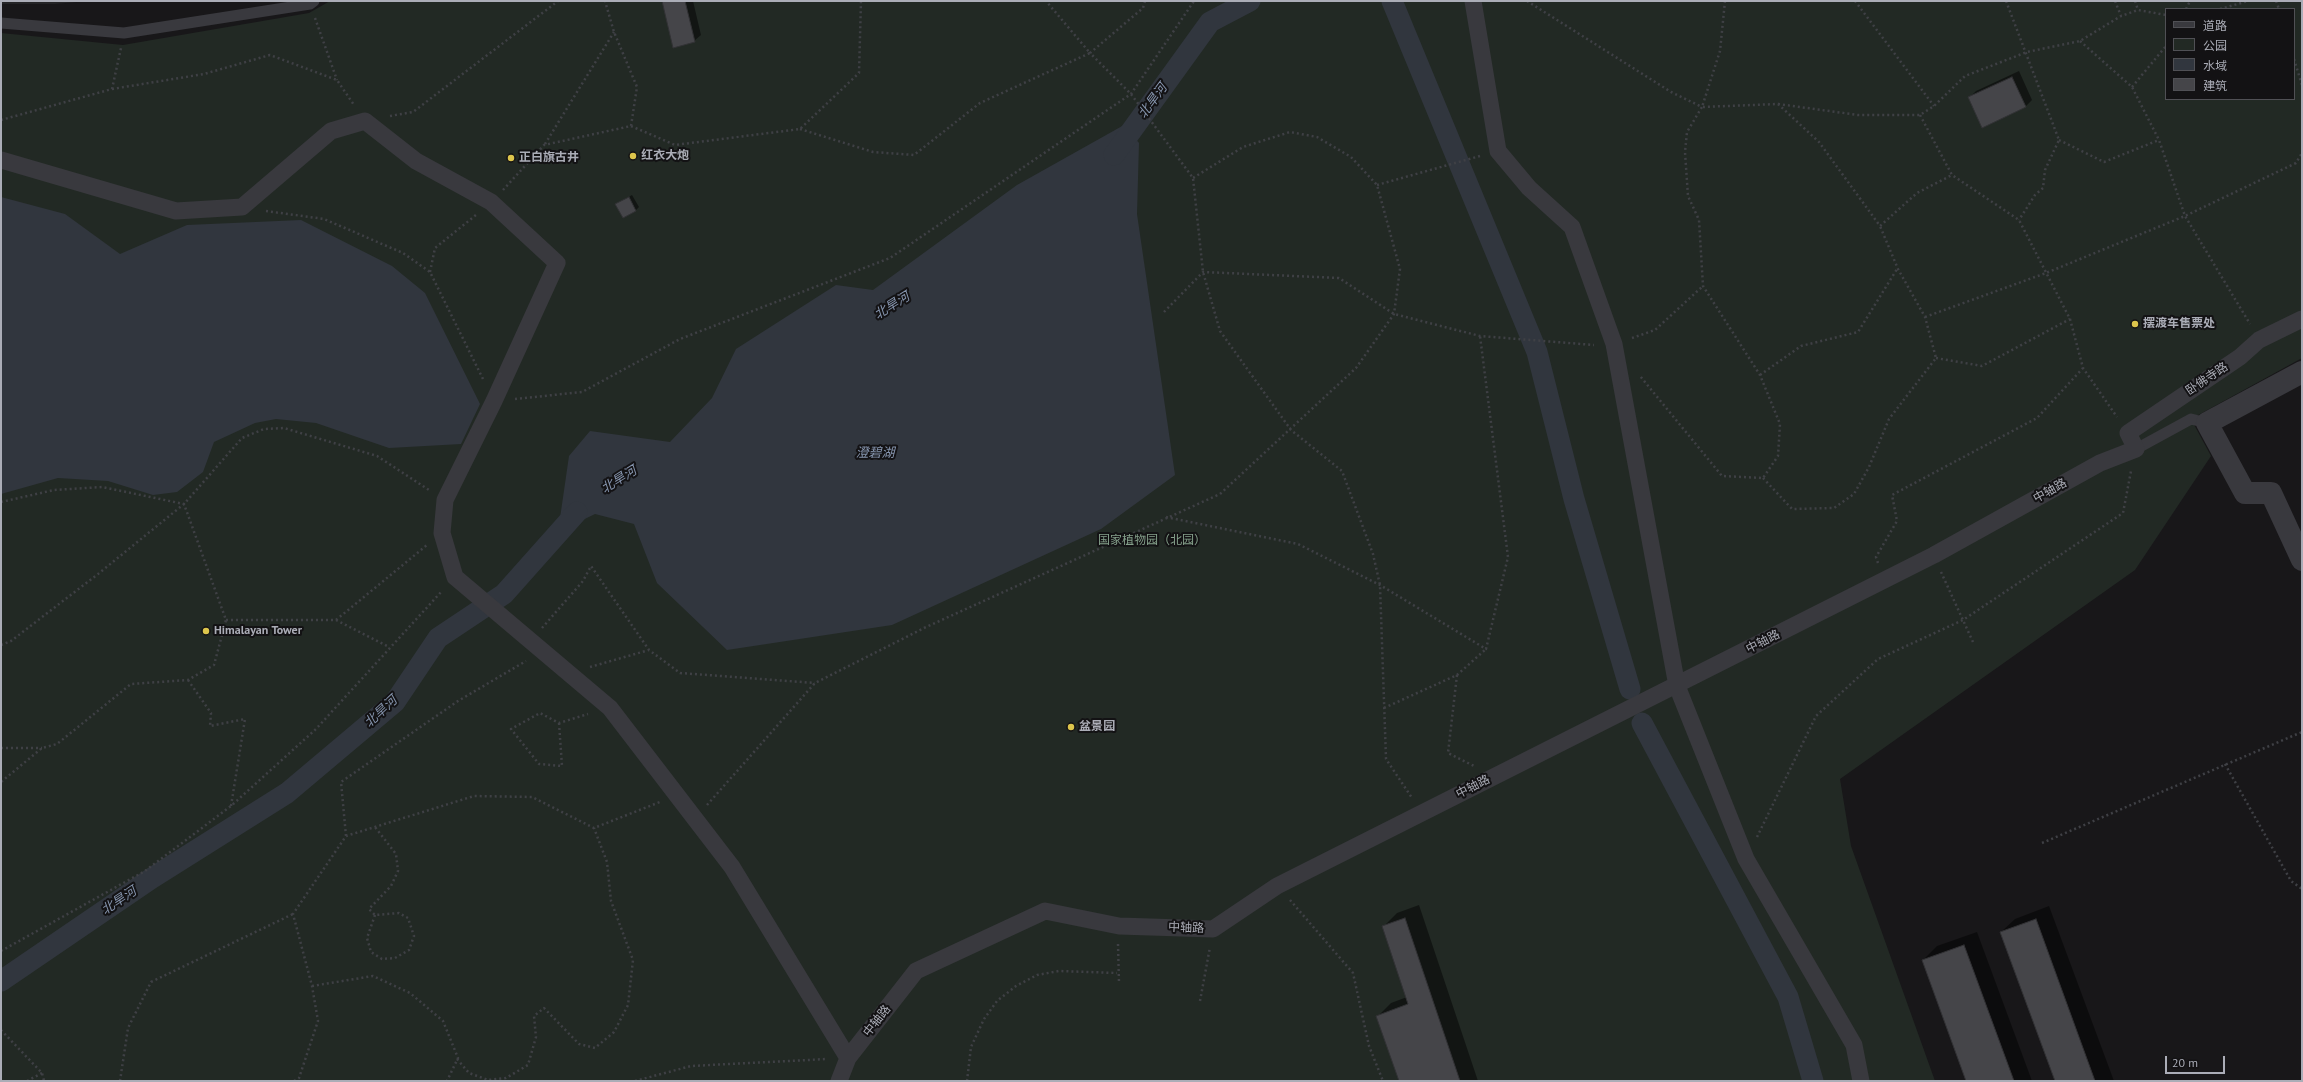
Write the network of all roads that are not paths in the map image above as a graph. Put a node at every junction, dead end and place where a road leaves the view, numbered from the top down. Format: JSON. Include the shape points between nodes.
{"nodes":[{"id":1,"x":1474,"y":1,"type":"edge"},
{"id":2,"x":312,"y":2,"type":"edge"},
{"id":3,"x":1,"y":23,"type":"edge"},
{"id":4,"x":1,"y":160,"type":"edge"},
{"id":5,"x":2302,"y":319,"type":"edge"},
{"id":6,"x":2302,"y":372,"type":"edge"},
{"id":7,"x":2207,"y":423,"type":"junction"},
{"id":8,"x":2136,"y":449,"type":"junction"},
{"id":9,"x":2302,"y":560,"type":"edge"},
{"id":10,"x":1677,"y":686,"type":"junction"},
{"id":11,"x":848,"y":1058,"type":"junction"},
{"id":12,"x":839,"y":1081,"type":"edge"},
{"id":13,"x":1861,"y":1081,"type":"edge"}],
"edges":[{"from":1,"to":10,"type":"street","via":[[1498,151],[1529,188],[1572,227],[1614,344]]},
{"from":2,"to":3,"type":"lane","via":[[124,33]]},
{"from":4,"to":11,"type":"street","via":[[176,212],[242,207],[331,131],[365,121],[416,161],[491,202],[557,263],[494,401],[445,500],[442,533],[455,578],[610,708],[732,867]]},
{"from":5,"to":8,"type":"street","name":"卧佛寺路","via":[[2260,340],[2240,357],[2128,433]]},
{"from":6,"to":7,"type":"street"},
{"from":7,"to":8,"type":"lane","via":[[2191,419]]},
{"from":7,"to":9,"type":"street","via":[[2245,493],[2271,493]]},
{"from":8,"to":10,"type":"street","name":"中轴路","via":[[2100,463],[1934,555]]},
{"from":10,"to":11,"type":"street","name":"中轴路","via":[[1278,886],[1213,929],[1119,926],[1045,911],[916,970]]},
{"from":10,"to":13,"type":"street","via":[[1746,859],[1854,1045]]},
{"from":11,"to":12,"type":"street","name":"中轴路"}]}
